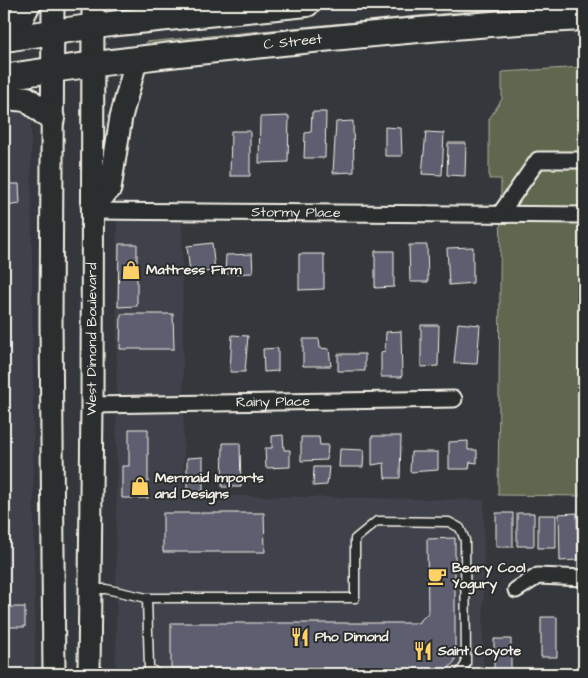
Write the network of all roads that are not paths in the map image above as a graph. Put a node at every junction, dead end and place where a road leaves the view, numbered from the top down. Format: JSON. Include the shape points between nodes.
{"nodes":[{"id":1,"x":28,"y":4,"type":"edge"},
{"id":2,"x":53,"y":4,"type":"edge"},
{"id":3,"x":307,"y":4,"type":"edge"},
{"id":4,"x":93,"y":15,"type":"edge"},
{"id":5,"x":584,"y":18,"type":"edge"},
{"id":6,"x":53,"y":32,"type":"junction"},
{"id":7,"x":7,"y":38,"type":"edge"},
{"id":8,"x":137,"y":58,"type":"junction"},
{"id":9,"x":93,"y":64,"type":"junction"},
{"id":10,"x":53,"y":70,"type":"junction"},
{"id":11,"x":4,"y":77,"type":"edge"},
{"id":12,"x":4,"y":97,"type":"edge"},
{"id":13,"x":52,"y":119,"type":"junction"},
{"id":14,"x":584,"y":160,"type":"edge"},
{"id":15,"x":92,"y":208,"type":"junction"},
{"id":16,"x":500,"y":214,"type":"junction"},
{"id":17,"x":584,"y":215,"type":"edge"},
{"id":18,"x":454,"y":399,"type":"dead end"},
{"id":19,"x":92,"y":404,"type":"junction"},
{"id":20,"x":584,"y":578,"type":"edge"},
{"id":21,"x":90,"y":589,"type":"junction"},
{"id":22,"x":516,"y":590,"type":"dead end"},
{"id":23,"x":147,"y":598,"type":"junction"},
{"id":24,"x":54,"y":674,"type":"edge"},
{"id":25,"x":89,"y":674,"type":"edge"},
{"id":26,"x":157,"y":674,"type":"edge"},
{"id":27,"x":459,"y":674,"type":"edge"}],
"edges":[{"from":1,"to":7,"type":"main road"},
{"from":2,"to":6,"type":"main road"},
{"from":3,"to":4,"type":"main road"},
{"from":4,"to":6,"type":"main road"},
{"from":4,"to":9,"type":"main road","name":"West Dimond Boulevard"},
{"from":5,"to":8,"type":"main road","name":"C Street","via":[[428,28]]},
{"from":6,"to":7,"type":"main road"},
{"from":6,"to":10,"type":"main road"},
{"from":8,"to":9,"type":"main road","name":"C Street"},
{"from":8,"to":15,"type":"main road","via":[[121,117],[110,189]]},
{"from":9,"to":10,"type":"main road","name":"C Street"},
{"from":9,"to":15,"type":"main road","name":"West Dimond Boulevard"},
{"from":10,"to":11,"type":"main road","name":"C Street"},
{"from":10,"to":13,"type":"main road"},
{"from":12,"to":13,"type":"main road","via":[[27,99]]},
{"from":13,"to":24,"type":"main road"},
{"from":14,"to":16,"type":"street","via":[[538,160]]},
{"from":15,"to":16,"type":"street","name":"Stormy Place"},
{"from":15,"to":19,"type":"main road","name":"West Dimond Boulevard"},
{"from":16,"to":17,"type":"street","name":"Stormy Place"},
{"from":18,"to":19,"type":"street","name":"Rainy Place"},
{"from":19,"to":21,"type":"main road","name":"West Dimond Boulevard"},
{"from":20,"to":22,"type":"street","via":[[538,576]]},
{"from":21,"to":23,"type":"lane"},
{"from":21,"to":25,"type":"main road","name":"West Dimond Boulevard"},
{"from":23,"to":26,"type":"lane","via":[[149,668]]},
{"from":23,"to":27,"type":"lane","via":[[355,598],[355,539],[377,521],[449,522],[460,528],[465,540],[466,664]]}]}
